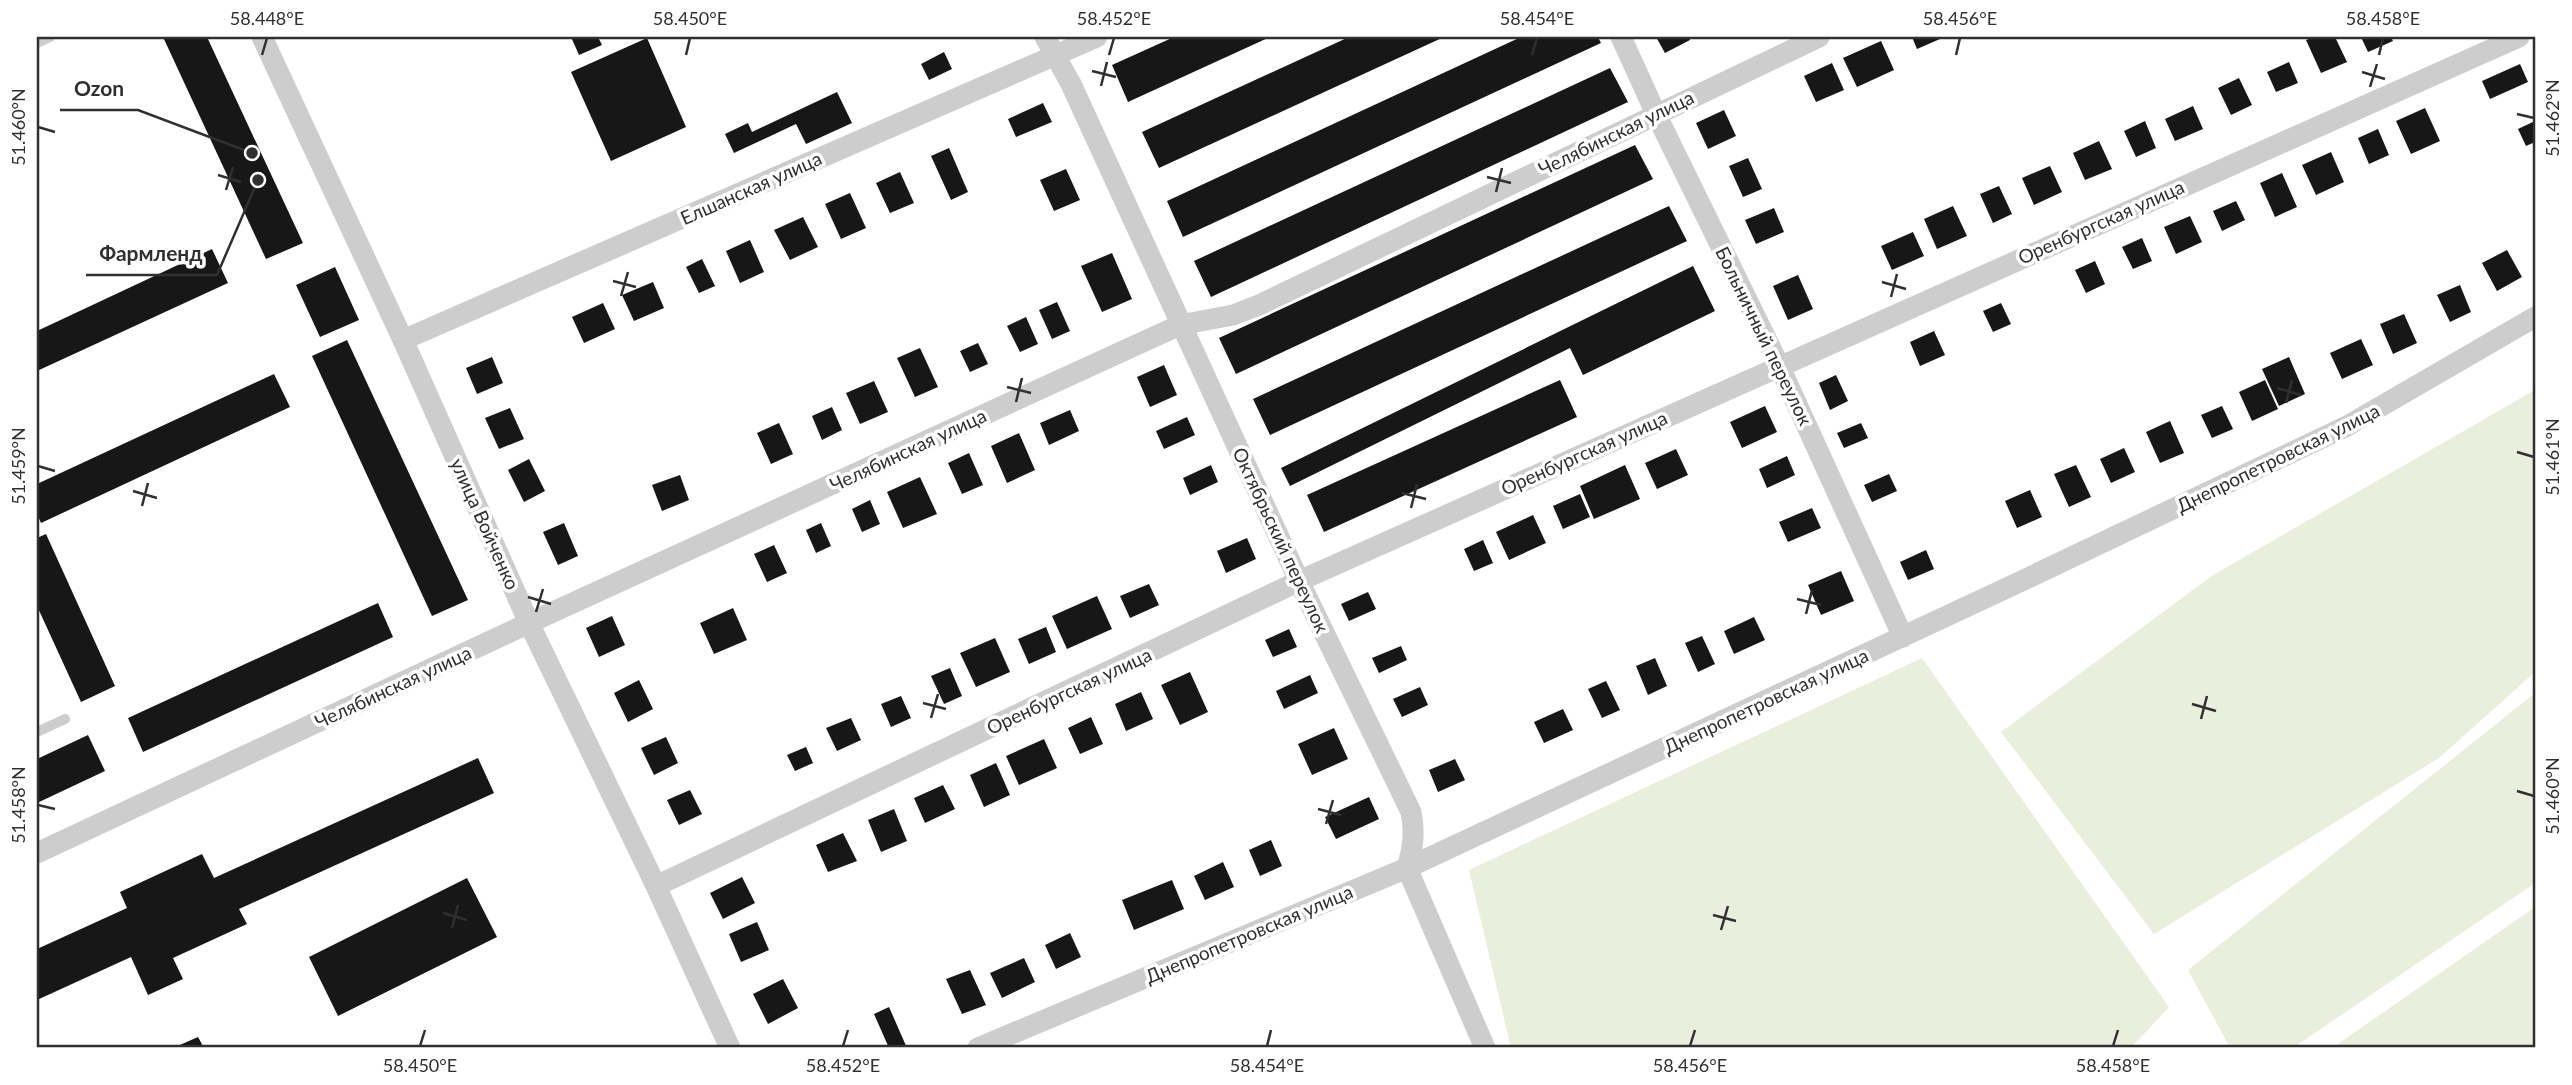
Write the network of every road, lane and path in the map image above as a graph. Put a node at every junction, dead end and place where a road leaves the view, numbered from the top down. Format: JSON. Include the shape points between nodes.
{"nodes":[{"id":1,"x":50,"y":37,"type":"edge"},
{"id":2,"x":261,"y":37,"type":"edge"},
{"id":3,"x":1045,"y":37,"type":"edge"},
{"id":4,"x":1097,"y":37,"type":"edge"},
{"id":5,"x":1621,"y":37,"type":"edge"},
{"id":6,"x":1819,"y":37,"type":"edge"},
{"id":7,"x":2519,"y":37,"type":"edge"},
{"id":8,"x":37,"y":43,"type":"edge"},
{"id":9,"x":1054,"y":56,"type":"junction"},
{"id":10,"x":1656,"y":114,"type":"junction"},
{"id":11,"x":2535,"y":317,"type":"edge"},
{"id":12,"x":1180,"y":326,"type":"junction"},
{"id":13,"x":403,"y":340,"type":"junction"},
{"id":14,"x":1779,"y":365,"type":"junction"},
{"id":15,"x":1299,"y":581,"type":"junction"},
{"id":16,"x":529,"y":623,"type":"junction"},
{"id":17,"x":1903,"y":637,"type":"junction"},
{"id":18,"x":65,"y":719,"type":"dead end"},
{"id":19,"x":37,"y":732,"type":"edge"},
{"id":20,"x":37,"y":853,"type":"edge"},
{"id":21,"x":1407,"y":868,"type":"junction"},
{"id":22,"x":656,"y":886,"type":"junction"},
{"id":23,"x":730,"y":1048,"type":"edge"},
{"id":24,"x":978,"y":1048,"type":"edge"},
{"id":25,"x":1485,"y":1048,"type":"edge"}],
"edges":[{"from":1,"to":8,"type":"lane"},
{"from":2,"to":13,"type":"street","name":"улица Войченко"},
{"from":3,"to":9,"type":"street","name":"Октябрьский переулок"},
{"from":4,"to":9,"type":"street","name":"Елшанская улица"},
{"from":5,"to":10,"type":"street","name":"Больничный переулок"},
{"from":6,"to":10,"type":"street","name":"Челябинская улица"},
{"from":7,"to":14,"type":"street","name":"Оренбургская улица"},
{"from":9,"to":12,"type":"street","name":"Октябрьский переулок","via":[[1071,84]]},
{"from":9,"to":13,"type":"street","name":"Елшанская улица"},
{"from":10,"to":12,"type":"street","name":"Челябинская улица","via":[[1259,305]]},
{"from":10,"to":14,"type":"street","name":"Больничный переулок"},
{"from":11,"to":17,"type":"street","name":"Днепропетровская улица","via":[[2347,426]]},
{"from":12,"to":15,"type":"street","name":"Октябрьский переулок"},
{"from":12,"to":16,"type":"street","name":"Челябинская улица"},
{"from":13,"to":16,"type":"street","name":"улица Войченко"},
{"from":14,"to":15,"type":"street","name":"Оренбургская улица"},
{"from":14,"to":17,"type":"street","name":"Больничный переулок"},
{"from":15,"to":21,"type":"street","name":"Октябрьский переулок","via":[[1411,812],[1414,845]]},
{"from":15,"to":22,"type":"street","name":"Оренбургская улица"},
{"from":16,"to":20,"type":"street","name":"Челябинская улица"},
{"from":16,"to":22,"type":"street","name":"улица Войченко"},
{"from":17,"to":21,"type":"street","name":"Днепропетровская улица"},
{"from":18,"to":19,"type":"lane"},
{"from":21,"to":24,"type":"street","name":"Днепропетровская улица"},
{"from":21,"to":25,"type":"street"},
{"from":22,"to":23,"type":"street","name":"улица Войченко"}]}
